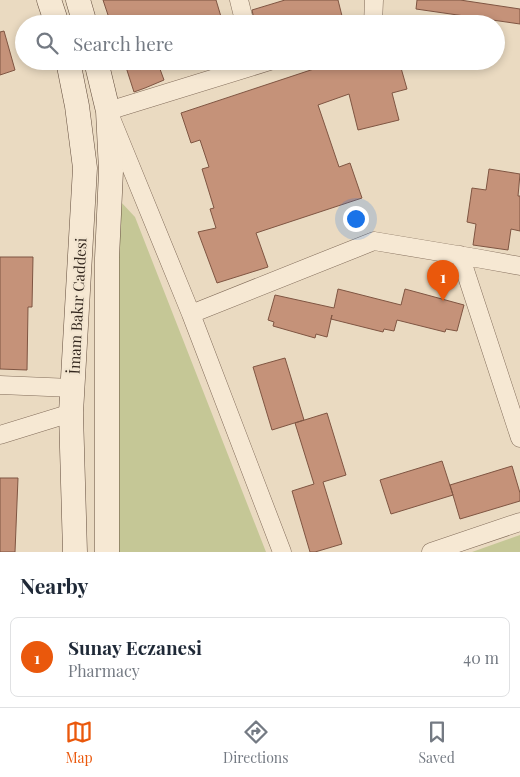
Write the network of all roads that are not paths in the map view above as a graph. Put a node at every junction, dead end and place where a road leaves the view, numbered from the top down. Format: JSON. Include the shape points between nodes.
{"nodes":[{"id":1,"x":49,"y":0,"type":"edge"},
{"id":2,"x":78,"y":0,"type":"edge"},
{"id":3,"x":239,"y":0,"type":"edge"},
{"id":4,"x":374,"y":0,"type":"edge"},
{"id":5,"x":54,"y":15,"type":"edge"},
{"id":6,"x":82,"y":15,"type":"edge"},
{"id":7,"x":243,"y":15,"type":"edge"},
{"id":8,"x":373,"y":15,"type":"edge"},
{"id":9,"x":70,"y":70,"type":"edge"},
{"id":10,"x":98,"y":70,"type":"edge"},
{"id":11,"x":238,"y":70,"type":"edge"},
{"id":12,"x":108,"y":111,"type":"junction"},
{"id":13,"x":460,"y":255,"type":"junction"},
{"id":14,"x":520,"y":266,"type":"edge"},
{"id":15,"x":191,"y":314,"type":"junction"},
{"id":16,"x":0,"y":385,"type":"edge"},
{"id":17,"x":72,"y":388,"type":"junction"},
{"id":18,"x":71,"y":412,"type":"junction"},
{"id":19,"x":0,"y":435,"type":"edge"},
{"id":20,"x":520,"y":438,"type":"edge"},
{"id":21,"x":520,"y":522,"type":"edge"},
{"id":22,"x":74,"y":552,"type":"edge"},
{"id":23,"x":107,"y":552,"type":"edge"},
{"id":24,"x":282,"y":552,"type":"edge"},
{"id":25,"x":431,"y":552,"type":"edge"}],
"edges":[{"from":1,"to":5,"type":"main road"},
{"from":2,"to":6,"type":"main road"},
{"from":3,"to":7,"type":"street"},
{"from":4,"to":8,"type":"street"},
{"from":9,"to":17,"type":"main road","name":"İmam Bakır Caddesi","via":[[85,168]]},
{"from":10,"to":12,"type":"main road"},
{"from":11,"to":12,"type":"street"},
{"from":12,"to":15,"type":"street"},
{"from":12,"to":23,"type":"main road","via":[[111,171],[107,258]]},
{"from":13,"to":14,"type":"street"},
{"from":13,"to":15,"type":"street","via":[[374,240]]},
{"from":13,"to":20,"type":"street"},
{"from":15,"to":24,"type":"street"},
{"from":16,"to":17,"type":"street"},
{"from":17,"to":18,"type":"main road","name":"İmam Bakır Caddesi"},
{"from":18,"to":19,"type":"street"},
{"from":18,"to":22,"type":"main road","name":"İmam Bakır Caddesi"},
{"from":21,"to":25,"type":"street"}]}
